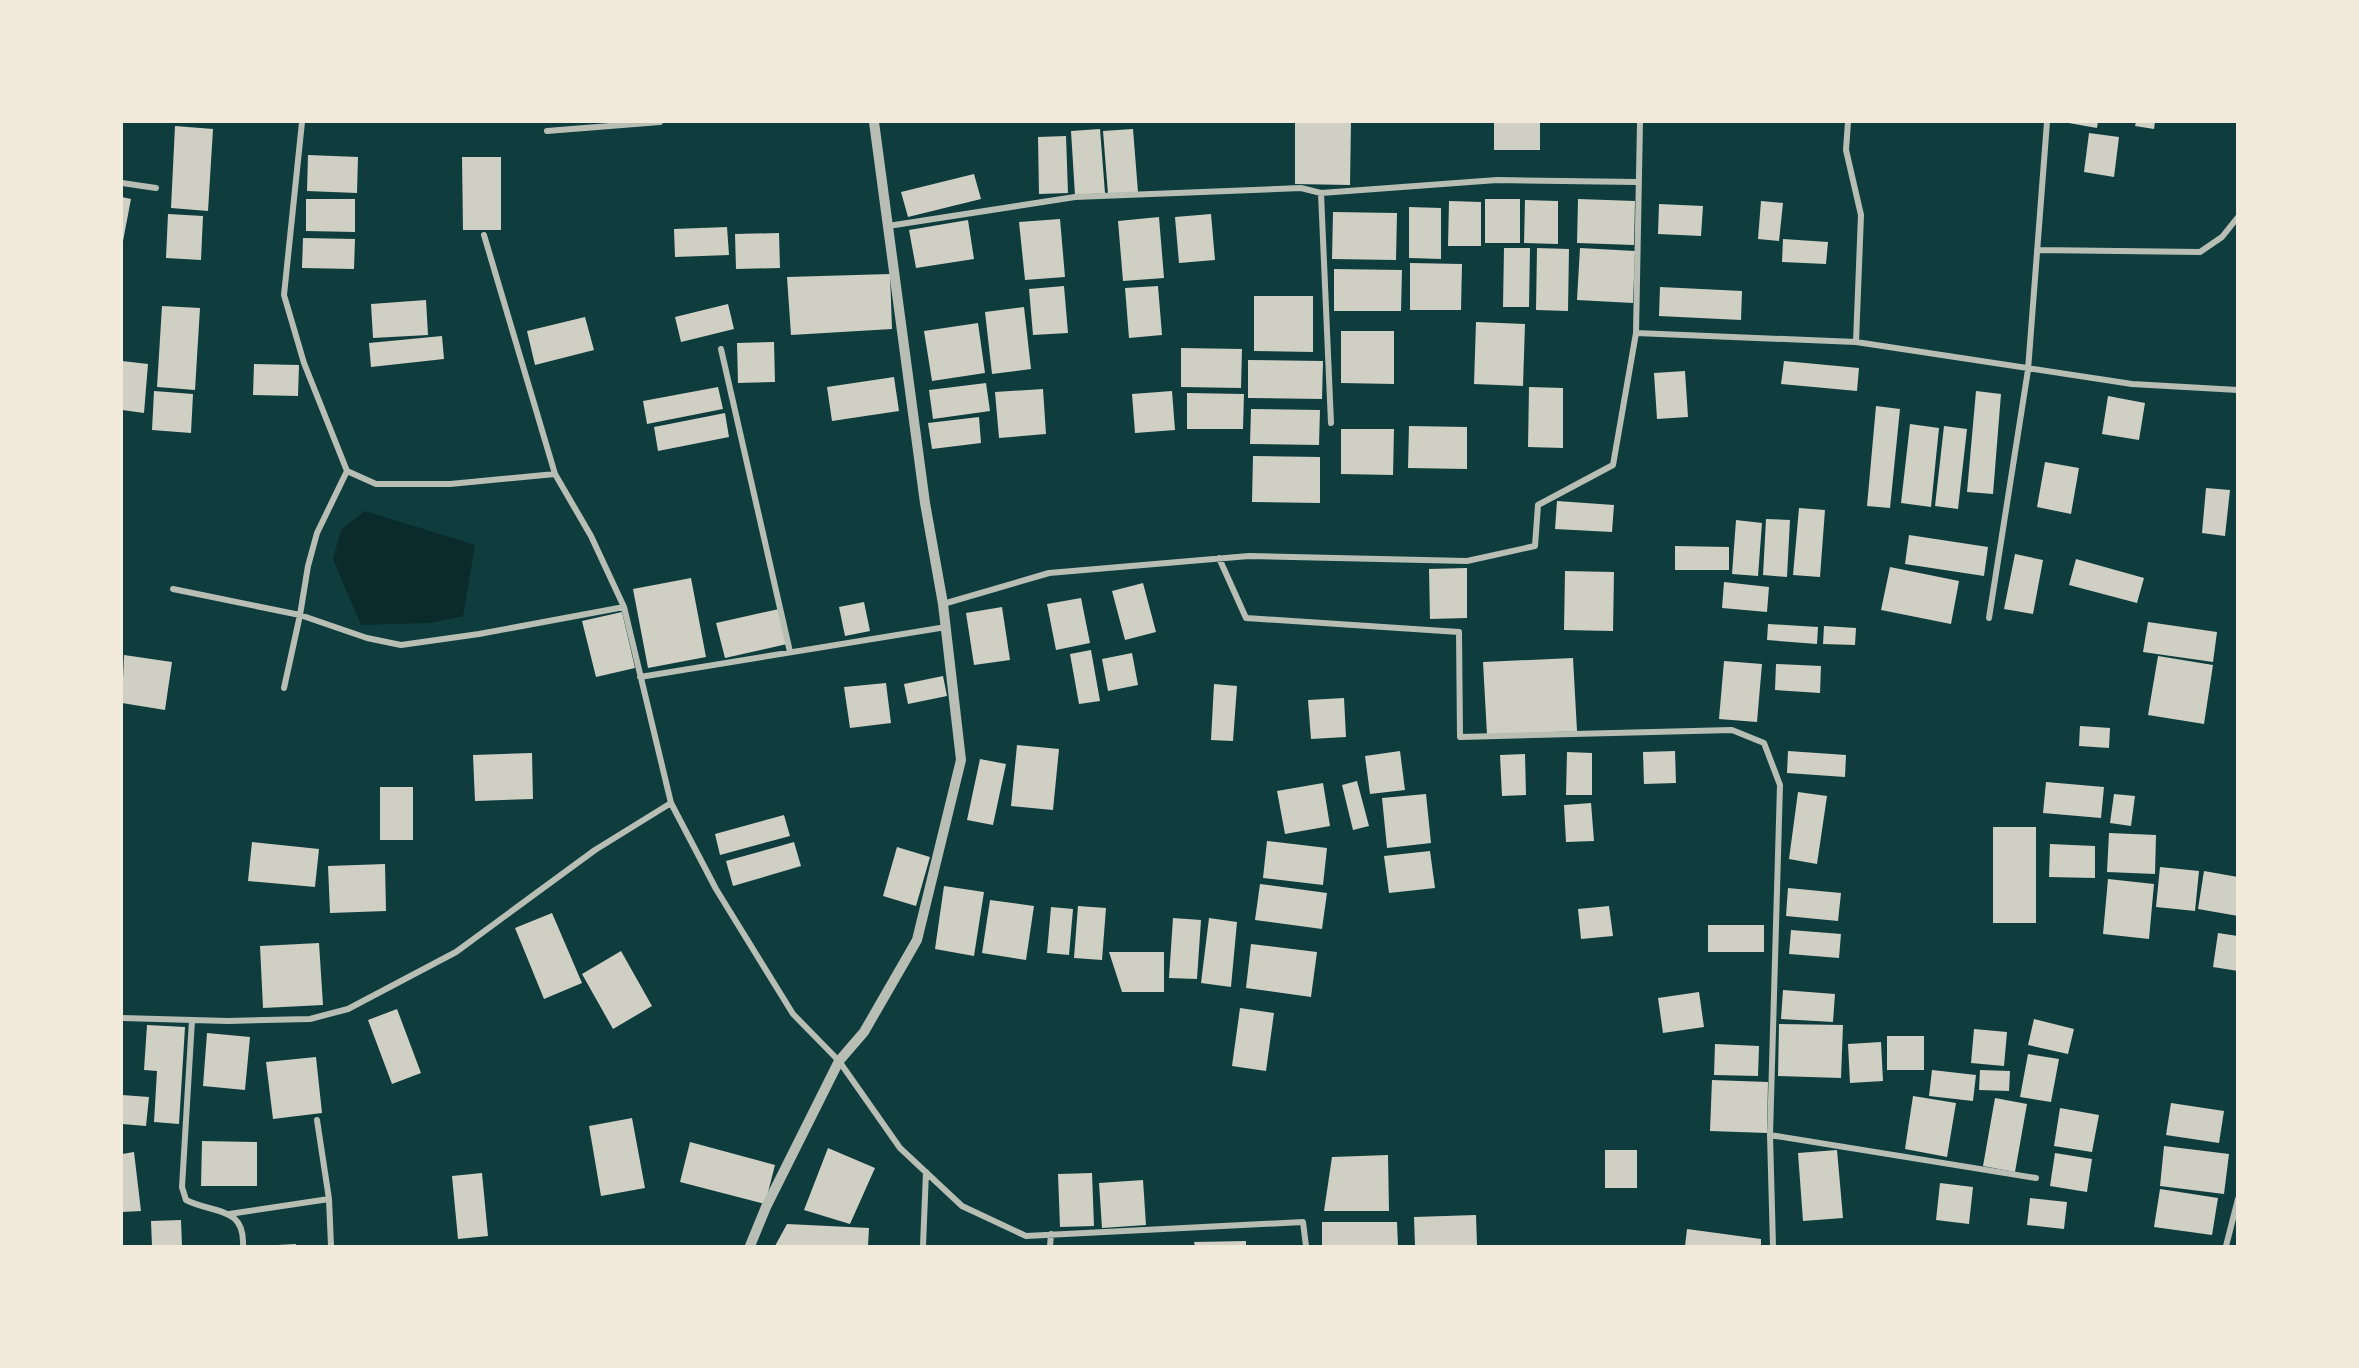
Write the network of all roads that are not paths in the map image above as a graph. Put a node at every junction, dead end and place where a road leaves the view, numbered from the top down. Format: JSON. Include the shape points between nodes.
{"nodes":[{"id":1,"x":302,"y":122,"type":"edge"},
{"id":2,"x":660,"y":122,"type":"edge"},
{"id":3,"x":874,"y":122,"type":"edge"},
{"id":4,"x":1640,"y":122,"type":"edge"},
{"id":5,"x":1848,"y":122,"type":"edge"},
{"id":6,"x":2047,"y":122,"type":"edge"},
{"id":7,"x":547,"y":131,"type":"dead end"},
{"id":8,"x":1638,"y":182,"type":"junction"},
{"id":9,"x":122,"y":183,"type":"edge"},
{"id":10,"x":156,"y":188,"type":"dead end"},
{"id":11,"x":1321,"y":193,"type":"junction"},
{"id":12,"x":2238,"y":217,"type":"edge"},
{"id":13,"x":888,"y":226,"type":"junction"},
{"id":14,"x":484,"y":235,"type":"dead end"},
{"id":15,"x":2037,"y":250,"type":"junction"},
{"id":16,"x":1636,"y":333,"type":"junction"},
{"id":17,"x":1856,"y":342,"type":"junction"},
{"id":18,"x":721,"y":349,"type":"dead end"},
{"id":19,"x":2028,"y":370,"type":"junction"},
{"id":20,"x":2238,"y":390,"type":"edge"},
{"id":21,"x":1331,"y":423,"type":"dead end"},
{"id":22,"x":347,"y":471,"type":"junction"},
{"id":23,"x":555,"y":474,"type":"junction"},
{"id":24,"x":1219,"y":558,"type":"junction"},
{"id":25,"x":173,"y":589,"type":"dead end"},
{"id":26,"x":943,"y":604,"type":"junction"},
{"id":27,"x":624,"y":607,"type":"junction"},
{"id":28,"x":300,"y":615,"type":"junction"},
{"id":29,"x":1989,"y":618,"type":"dead end"},
{"id":30,"x":946,"y":627,"type":"junction"},
{"id":31,"x":790,"y":652,"type":"junction"},
{"id":32,"x":640,"y":677,"type":"junction"},
{"id":33,"x":284,"y":688,"type":"dead end"},
{"id":34,"x":671,"y":803,"type":"junction"},
{"id":35,"x":122,"y":1018,"type":"edge"},
{"id":36,"x":192,"y":1020,"type":"junction"},
{"id":37,"x":839,"y":1061,"type":"junction"},
{"id":38,"x":317,"y":1120,"type":"dead end"},
{"id":39,"x":1770,"y":1135,"type":"junction"},
{"id":40,"x":926,"y":1172,"type":"junction"},
{"id":41,"x":2036,"y":1178,"type":"dead end"},
{"id":42,"x":329,"y":1199,"type":"junction"},
{"id":43,"x":2238,"y":1199,"type":"edge"},
{"id":44,"x":229,"y":1214,"type":"junction"},
{"id":45,"x":1051,"y":1234,"type":"junction"},
{"id":46,"x":243,"y":1246,"type":"edge"},
{"id":47,"x":332,"y":1246,"type":"edge"},
{"id":48,"x":750,"y":1246,"type":"edge"},
{"id":49,"x":923,"y":1246,"type":"edge"},
{"id":50,"x":1050,"y":1246,"type":"edge"},
{"id":51,"x":1306,"y":1246,"type":"edge"},
{"id":52,"x":1773,"y":1246,"type":"edge"},
{"id":53,"x":2226,"y":1246,"type":"edge"}],
"edges":[{"from":1,"to":22,"type":"street","via":[[284,295],[304,363]]},
{"from":2,"to":7,"type":"street"},
{"from":3,"to":13,"type":"street"},
{"from":4,"to":8,"type":"street"},
{"from":5,"to":17,"type":"street","via":[[1846,150],[1861,215]]},
{"from":6,"to":15,"type":"street"},
{"from":8,"to":11,"type":"street","via":[[1497,180]]},
{"from":8,"to":16,"type":"street"},
{"from":9,"to":10,"type":"street"},
{"from":11,"to":13,"type":"street","via":[[1301,188],[1075,196]]},
{"from":11,"to":21,"type":"street"},
{"from":12,"to":15,"type":"street","via":[[2222,237],[2200,252]]},
{"from":13,"to":26,"type":"street"},
{"from":14,"to":23,"type":"street"},
{"from":15,"to":19,"type":"street"},
{"from":16,"to":17,"type":"street"},
{"from":16,"to":24,"type":"street","via":[[1613,465],[1538,505],[1535,546],[1467,561]]},
{"from":17,"to":19,"type":"street"},
{"from":18,"to":31,"type":"street"},
{"from":19,"to":20,"type":"street","via":[[2132,384]]},
{"from":19,"to":29,"type":"street"},
{"from":22,"to":23,"type":"street","via":[[376,484],[450,484]]},
{"from":22,"to":28,"type":"street","via":[[317,533]]},
{"from":23,"to":27,"type":"street","via":[[591,536]]},
{"from":24,"to":26,"type":"street","via":[[1048,573]]},
{"from":24,"to":39,"type":"street","via":[[1246,618],[1459,632],[1460,737],[1732,730],[1764,743],[1780,785]]},
{"from":25,"to":28,"type":"street"},
{"from":26,"to":30,"type":"street"},
{"from":27,"to":28,"type":"street","via":[[401,645]]},
{"from":27,"to":32,"type":"street"},
{"from":28,"to":33,"type":"street"},
{"from":30,"to":31,"type":"street"},
{"from":30,"to":37,"type":"street","via":[[962,760],[917,940],[864,1032]]},
{"from":31,"to":32,"type":"street"},
{"from":32,"to":34,"type":"street"},
{"from":34,"to":36,"type":"street","via":[[595,850],[456,952],[348,1008],[310,1019]]},
{"from":34,"to":37,"type":"street","via":[[716,889],[792,1014]]},
{"from":35,"to":36,"type":"street"},
{"from":36,"to":44,"type":"street","via":[[182,1187],[186,1200]]},
{"from":37,"to":40,"type":"street","via":[[900,1148]]},
{"from":37,"to":48,"type":"street"},
{"from":38,"to":42,"type":"street"},
{"from":39,"to":41,"type":"street"},
{"from":39,"to":52,"type":"street"},
{"from":40,"to":45,"type":"street","via":[[962,1206],[1026,1236]]},
{"from":40,"to":49,"type":"street"},
{"from":42,"to":44,"type":"street"},
{"from":42,"to":47,"type":"street"},
{"from":43,"to":53,"type":"street"},
{"from":44,"to":46,"type":"street","via":[[239,1222]]},
{"from":45,"to":50,"type":"street"},
{"from":45,"to":51,"type":"street","via":[[1303,1222]]}]}
